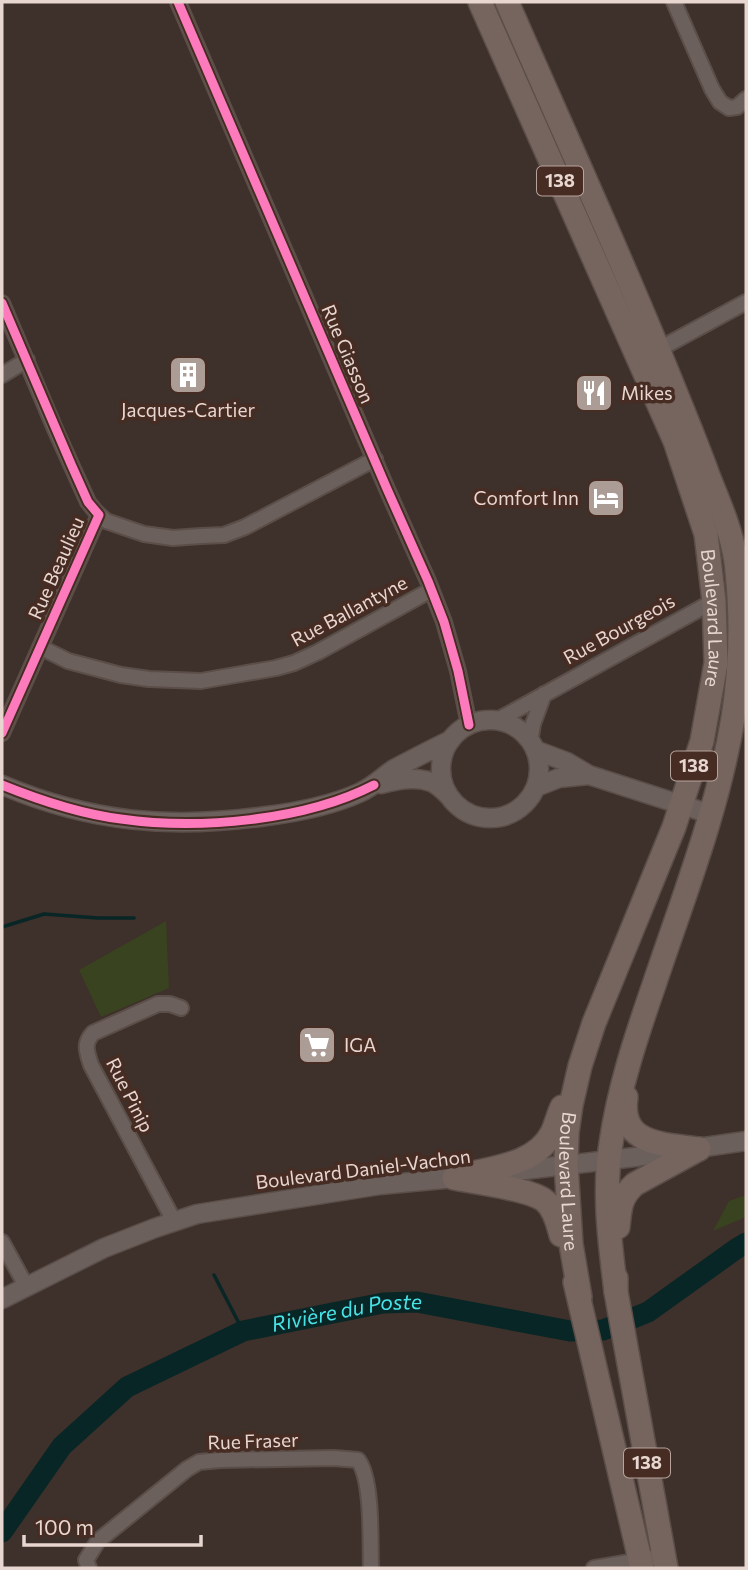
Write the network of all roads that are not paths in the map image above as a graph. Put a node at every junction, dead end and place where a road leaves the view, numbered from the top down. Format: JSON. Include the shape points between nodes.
{"nodes":[{"id":1,"x":178,"y":2,"type":"edge"},
{"id":2,"x":481,"y":2,"type":"edge"},
{"id":3,"x":507,"y":2,"type":"edge"},
{"id":4,"x":674,"y":2,"type":"edge"},
{"id":5,"x":746,"y":99,"type":"edge"},
{"id":6,"x":746,"y":302,"type":"edge"},
{"id":7,"x":2,"y":303,"type":"edge"},
{"id":8,"x":649,"y":355,"type":"junction"},
{"id":9,"x":27,"y":360,"type":"junction"},
{"id":10,"x":2,"y":375,"type":"edge"},
{"id":11,"x":374,"y":459,"type":"junction"},
{"id":12,"x":99,"y":515,"type":"junction"},
{"id":13,"x":431,"y":590,"type":"junction"},
{"id":14,"x":714,"y":601,"type":"junction"},
{"id":15,"x":40,"y":647,"type":"junction"},
{"id":16,"x":544,"y":694,"type":"junction"},
{"id":17,"x":496,"y":721,"type":"junction"},
{"id":18,"x":469,"y":725,"type":"junction"},
{"id":19,"x":2,"y":733,"type":"edge"},
{"id":20,"x":451,"y":740,"type":"junction"},
{"id":21,"x":533,"y":746,"type":"junction"},
{"id":22,"x":589,"y":775,"type":"junction"},
{"id":23,"x":2,"y":785,"type":"edge"},
{"id":24,"x":374,"y":785,"type":"junction"},
{"id":25,"x":536,"y":787,"type":"junction"},
{"id":26,"x":450,"y":796,"type":"junction"},
{"id":27,"x":682,"y":805,"type":"junction"},
{"id":28,"x":710,"y":814,"type":"junction"},
{"id":29,"x":181,"y":1008,"type":"dead end"},
{"id":30,"x":634,"y":1044,"type":"junction"},
{"id":31,"x":580,"y":1066,"type":"junction"},
{"id":32,"x":746,"y":1141,"type":"edge"},
{"id":33,"x":699,"y":1149,"type":"junction"},
{"id":34,"x":609,"y":1160,"type":"junction"},
{"id":35,"x":566,"y":1164,"type":"junction"},
{"id":36,"x":454,"y":1178,"type":"junction"},
{"id":37,"x":174,"y":1221,"type":"junction"},
{"id":38,"x":2,"y":1242,"type":"edge"},
{"id":39,"x":26,"y":1286,"type":"junction"},
{"id":40,"x":616,"y":1292,"type":"junction"},
{"id":41,"x":580,"y":1297,"type":"junction"},
{"id":42,"x":2,"y":1299,"type":"edge"},
{"id":43,"x":665,"y":1562,"type":"edge"},
{"id":44,"x":641,"y":1564,"type":"edge"},
{"id":45,"x":89,"y":1568,"type":"edge"},
{"id":46,"x":371,"y":1568,"type":"edge"},
{"id":47,"x":594,"y":1568,"type":"edge"}],
"edges":[{"from":1,"to":11,"type":"street","name":"Rue Giasson"},
{"from":2,"to":8,"type":"highway","name":"Boulevard Laure","number":"138"},
{"from":3,"to":8,"type":"highway","name":"Boulevard Laure","number":"138"},
{"from":4,"to":5,"type":"street","via":[[720,102],[729,108]]},
{"from":6,"to":8,"type":"street"},
{"from":7,"to":9,"type":"street","name":"Rue Beaulieu"},
{"from":8,"to":14,"type":"highway","name":"Boulevard Laure","number":"138","via":[[706,534]]},
{"from":8,"to":28,"type":"highway","name":"Boulevard Laure","number":"138","via":[[725,516],[736,560],[739,613],[733,718]]},
{"from":9,"to":10,"type":"street"},
{"from":9,"to":12,"type":"street","name":"Rue Beaulieu","via":[[88,502]]},
{"from":11,"to":12,"type":"street","via":[[224,535],[173,538],[145,534]]},
{"from":11,"to":13,"type":"street","name":"Rue Giasson"},
{"from":12,"to":15,"type":"street","name":"Rue Beaulieu"},
{"from":13,"to":15,"type":"street","name":"Rue Ballantyne","via":[[294,663],[201,681],[121,675],[68,661]]},
{"from":13,"to":18,"type":"street","name":"Rue Giasson","via":[[458,671]]},
{"from":14,"to":16,"type":"street","name":"Rue Bourgeois"},
{"from":14,"to":27,"type":"highway","name":"Boulevard Laure","number":"138","via":[[716,663],[702,741]]},
{"from":15,"to":19,"type":"street","name":"Rue Beaulieu"},
{"from":16,"to":17,"type":"street","name":"Rue Bourgeois"},
{"from":16,"to":21,"type":"street","via":[[533,724]]},
{"from":17,"to":18,"type":"street"},
{"from":17,"to":21,"type":"street","via":[[521,731]]},
{"from":18,"to":20,"type":"street"},
{"from":20,"to":24,"type":"street"},
{"from":20,"to":26,"type":"street","via":[[441,768]]},
{"from":21,"to":22,"type":"street"},
{"from":21,"to":25,"type":"street","via":[[539,762]]},
{"from":22,"to":25,"type":"street","via":[[559,778]]},
{"from":22,"to":27,"type":"street"},
{"from":23,"to":24,"type":"street","via":[[119,819],[180,823],[298,811],[333,803]]},
{"from":24,"to":26,"type":"street","via":[[400,779],[433,782]]},
{"from":25,"to":26,"type":"street","via":[[517,810],[503,817],[473,815]]},
{"from":27,"to":28,"type":"street"},
{"from":27,"to":31,"type":"highway","name":"Boulevard Laure","number":"138"},
{"from":28,"to":30,"type":"highway","name":"Boulevard Laure","number":"138"},
{"from":29,"to":37,"type":"street","name":"Rue Pinip","via":[[158,1004],[93,1033],[86,1047],[91,1065]]},
{"from":30,"to":33,"type":"highway","via":[[625,1104],[628,1123],[649,1141]]},
{"from":30,"to":34,"type":"highway","name":"Boulevard Laure","number":"138"},
{"from":31,"to":35,"type":"highway","name":"Boulevard Laure","number":"138"},
{"from":31,"to":36,"type":"highway","via":[[552,1134],[538,1151],[528,1158]]},
{"from":32,"to":33,"type":"street","name":"Boulevard Daniel-Vachon"},
{"from":33,"to":34,"type":"street","name":"Boulevard Daniel-Vachon"},
{"from":33,"to":40,"type":"highway","via":[[626,1192],[620,1209]]},
{"from":34,"to":35,"type":"street","name":"Boulevard Daniel-Vachon"},
{"from":34,"to":40,"type":"highway","name":"Boulevard Laure","number":"138","via":[[609,1235]]},
{"from":35,"to":36,"type":"street","name":"Boulevard Daniel-Vachon"},
{"from":35,"to":41,"type":"highway","name":"Boulevard Laure","number":"138","via":[[570,1244]]},
{"from":36,"to":37,"type":"street","name":"Boulevard Daniel-Vachon","via":[[380,1185]]},
{"from":36,"to":41,"type":"highway","via":[[544,1200],[556,1217]]},
{"from":37,"to":39,"type":"street","name":"Boulevard Daniel-Vachon"},
{"from":38,"to":39,"type":"street"},
{"from":39,"to":42,"type":"street","name":"Boulevard Daniel-Vachon"},
{"from":40,"to":43,"type":"highway","number":"138"},
{"from":41,"to":44,"type":"highway","number":"138"},
{"from":43,"to":44,"type":"street"},
{"from":44,"to":47,"type":"street"},
{"from":45,"to":46,"type":"street","name":"Rue Fraser","via":[[86,1560],[98,1541],[199,1462],[334,1458],[358,1460],[365,1473]]}]}
